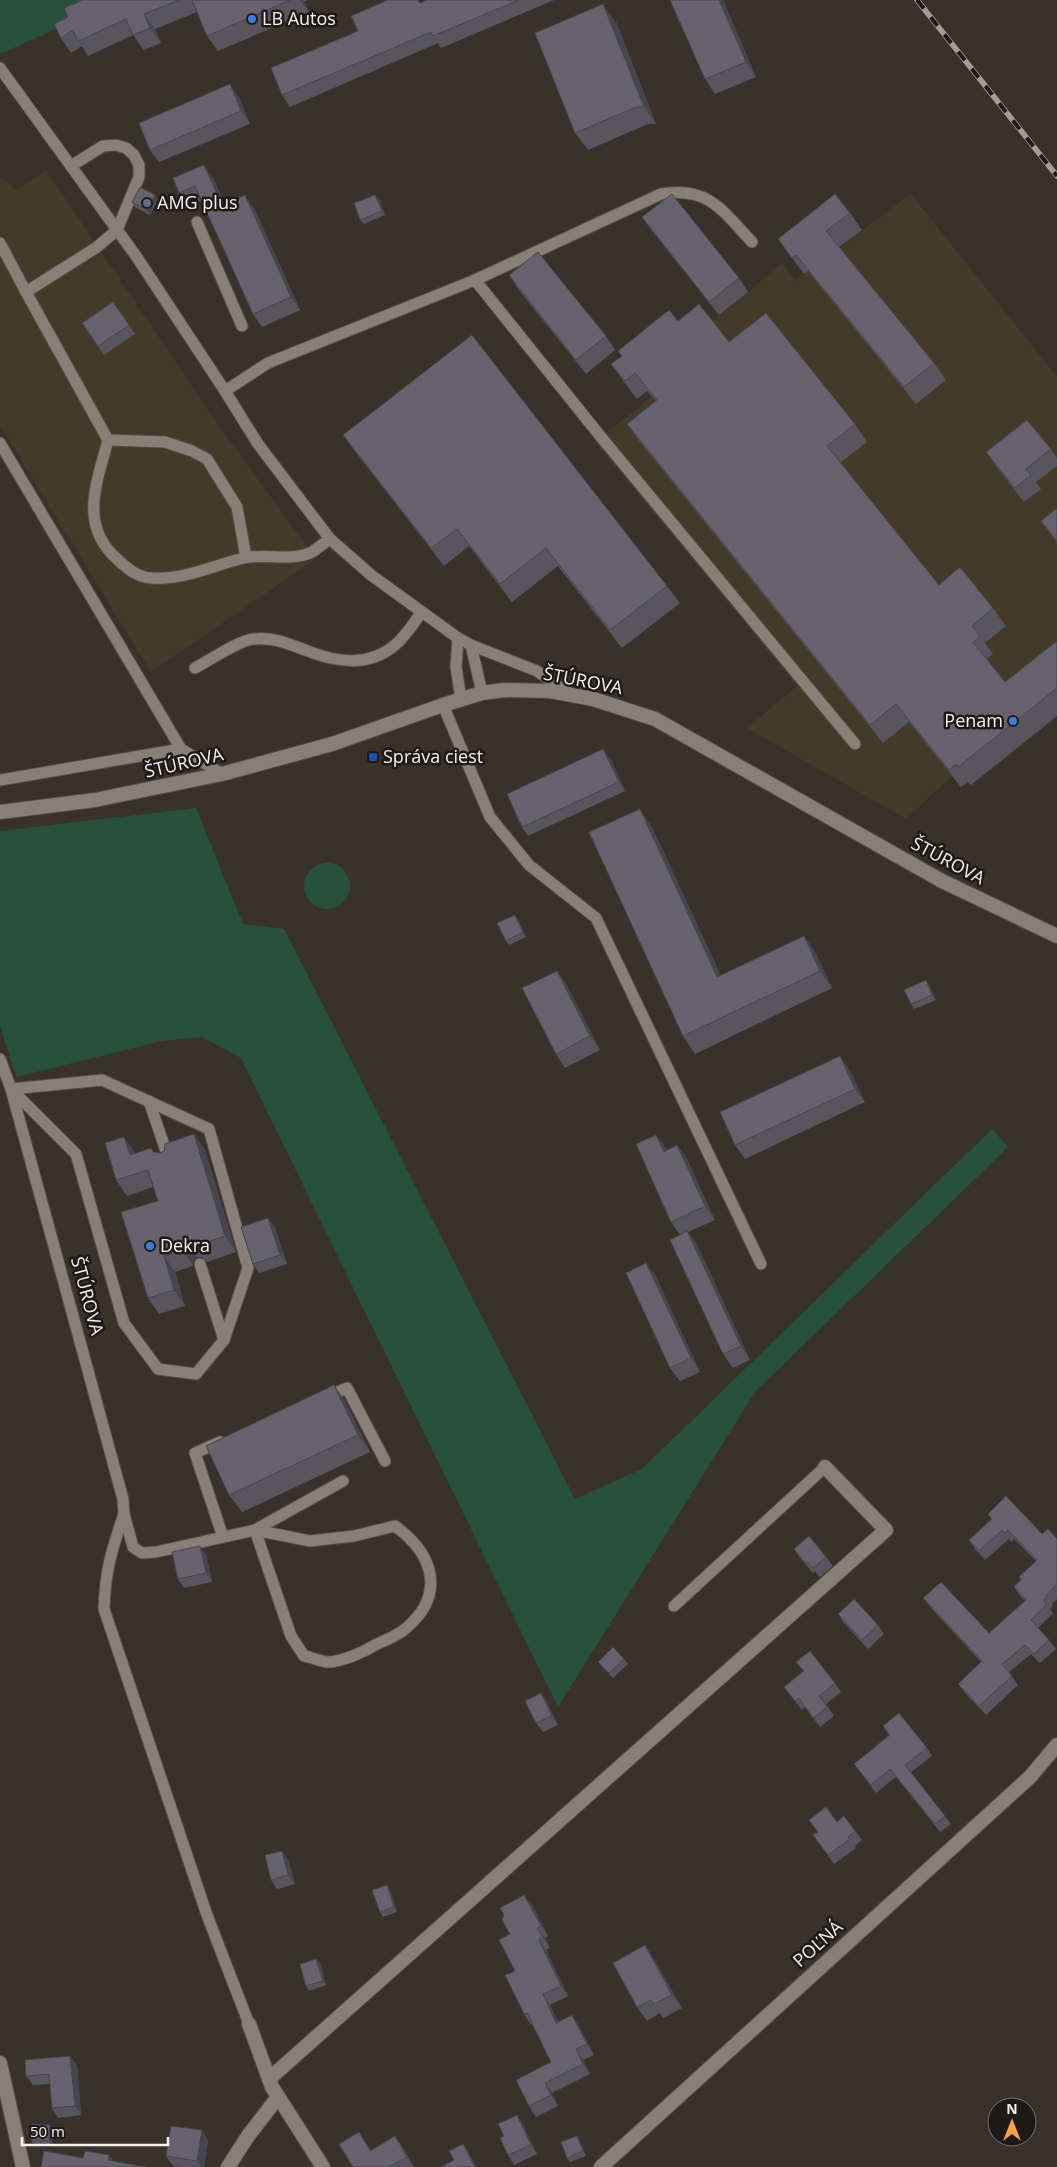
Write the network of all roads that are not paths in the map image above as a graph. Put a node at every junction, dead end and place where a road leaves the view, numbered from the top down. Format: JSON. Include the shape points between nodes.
{"nodes":[{"id":1,"x":0,"y":68,"type":"edge"},
{"id":2,"x":71,"y":166,"type":"junction"},
{"id":3,"x":197,"y":222,"type":"dead end"},
{"id":4,"x":117,"y":230,"type":"junction"},
{"id":5,"x":752,"y":242,"type":"dead end"},
{"id":6,"x":0,"y":243,"type":"edge"},
{"id":7,"x":475,"y":280,"type":"junction"},
{"id":8,"x":26,"y":292,"type":"junction"},
{"id":9,"x":242,"y":326,"type":"dead end"},
{"id":10,"x":226,"y":391,"type":"junction"},
{"id":11,"x":108,"y":440,"type":"junction"},
{"id":12,"x":0,"y":443,"type":"edge"},
{"id":13,"x":330,"y":539,"type":"junction"},
{"id":14,"x":246,"y":557,"type":"junction"},
{"id":15,"x":422,"y":612,"type":"junction"},
{"id":16,"x":458,"y":638,"type":"junction"},
{"id":17,"x":471,"y":645,"type":"junction"},
{"id":18,"x":195,"y":668,"type":"dead end"},
{"id":19,"x":482,"y":693,"type":"junction"},
{"id":20,"x":570,"y":694,"type":"junction"},
{"id":21,"x":461,"y":698,"type":"junction"},
{"id":22,"x":443,"y":705,"type":"junction"},
{"id":23,"x":855,"y":744,"type":"dead end"},
{"id":24,"x":181,"y":748,"type":"junction"},
{"id":25,"x":222,"y":774,"type":"junction"},
{"id":26,"x":0,"y":780,"type":"edge"},
{"id":27,"x":0,"y":812,"type":"edge"},
{"id":28,"x":1057,"y":936,"type":"edge"},
{"id":29,"x":0,"y":1059,"type":"edge"},
{"id":30,"x":10,"y":1089,"type":"junction"},
{"id":31,"x":149,"y":1101,"type":"junction"},
{"id":32,"x":169,"y":1162,"type":"edge"},
{"id":33,"x":200,"y":1264,"type":"dead end"},
{"id":34,"x":761,"y":1264,"type":"dead end"},
{"id":35,"x":224,"y":1340,"type":"junction"},
{"id":36,"x":312,"y":1404,"type":"edge"},
{"id":37,"x":231,"y":1438,"type":"edge"},
{"id":38,"x":385,"y":1461,"type":"dead end"},
{"id":39,"x":825,"y":1467,"type":"joint"},
{"id":40,"x":343,"y":1481,"type":"dead end"},
{"id":41,"x":124,"y":1514,"type":"junction"},
{"id":42,"x":255,"y":1530,"type":"junction"},
{"id":43,"x":223,"y":1537,"type":"junction"},
{"id":44,"x":674,"y":1606,"type":"dead end"},
{"id":45,"x":1057,"y":1745,"type":"edge"},
{"id":46,"x":249,"y":2024,"type":"joint"},
{"id":47,"x":0,"y":2062,"type":"edge"},
{"id":48,"x":269,"y":2079,"type":"junction"},
{"id":49,"x":278,"y":2096,"type":"junction"},
{"id":50,"x":23,"y":2167,"type":"edge"},
{"id":51,"x":228,"y":2167,"type":"edge"},
{"id":52,"x":323,"y":2167,"type":"edge"},
{"id":53,"x":601,"y":2167,"type":"edge"}],
"edges":[{"from":1,"to":2,"type":"lane"},
{"from":2,"to":4,"type":"lane"},
{"from":2,"to":4,"type":"lane","via":[[102,146],[116,145],[134,155],[139,165],[139,177]]},
{"from":3,"to":9,"type":"lane"},
{"from":4,"to":8,"type":"lane","via":[[97,248]]},
{"from":4,"to":10,"type":"lane"},
{"from":5,"to":7,"type":"lane","via":[[717,205],[703,196],[674,192],[661,194]]},
{"from":6,"to":8,"type":"lane"},
{"from":7,"to":10,"type":"lane","via":[[268,363]]},
{"from":7,"to":23,"type":"lane"},
{"from":8,"to":11,"type":"lane"},
{"from":10,"to":13,"type":"lane","via":[[258,444]]},
{"from":11,"to":14,"type":"lane","via":[[165,442],[207,459],[237,507]]},
{"from":11,"to":14,"type":"lane","via":[[93,498],[97,528],[103,544],[134,574],[151,578],[181,576]]},
{"from":12,"to":24,"type":"lane"},
{"from":13,"to":14,"type":"lane","via":[[311,552],[292,557]]},
{"from":13,"to":15,"type":"lane","via":[[371,575]]},
{"from":15,"to":16,"type":"lane"},
{"from":15,"to":18,"type":"lane","via":[[397,644],[369,659],[336,661],[284,641],[251,639]]},
{"from":16,"to":17,"type":"lane"},
{"from":16,"to":21,"type":"lane","via":[[456,667]]},
{"from":17,"to":19,"type":"lane"},
{"from":17,"to":20,"type":"lane","via":[[537,671]]},
{"from":19,"to":20,"type":"street","name":"ŠTÚROVA","via":[[528,690]]},
{"from":19,"to":21,"type":"street","name":"ŠTÚROVA"},
{"from":20,"to":28,"type":"street","name":"ŠTÚROVA","via":[[607,702],[655,719],[942,881]]},
{"from":21,"to":22,"type":"street","name":"ŠTÚROVA"},
{"from":22,"to":25,"type":"street","name":"ŠTÚROVA","via":[[332,744]]},
{"from":22,"to":34,"type":"lane","via":[[490,817],[529,865],[596,918]]},
{"from":24,"to":25,"type":"lane"},
{"from":24,"to":26,"type":"lane"},
{"from":25,"to":27,"type":"street","name":"ŠTÚROVA","via":[[95,800]]},
{"from":29,"to":30,"type":"lane","name":"ŠTÚROVA"},
{"from":30,"to":31,"type":"lane","via":[[102,1080]]},
{"from":30,"to":35,"type":"lane","name":"ŠTÚROVA","via":[[76,1154],[124,1323],[158,1369],[196,1374]]},
{"from":30,"to":41,"type":"lane","name":"ŠTÚROVA","via":[[123,1499]]},
{"from":31,"to":32,"type":"lane"},
{"from":31,"to":35,"type":"lane","via":[[209,1128],[248,1268]]},
{"from":33,"to":35,"type":"lane"},
{"from":36,"to":38,"type":"lane","via":[[347,1388]]},
{"from":37,"to":43,"type":"lane","via":[[195,1453]]},
{"from":39,"to":44,"type":"lane"},
{"from":39,"to":48,"type":"street","via":[[886,1530]]},
{"from":40,"to":42,"type":"lane"},
{"from":41,"to":43,"type":"lane","name":"ŠTÚROVA","via":[[133,1547],[142,1553]]},
{"from":41,"to":46,"type":"lane","via":[[110,1555],[104,1609],[207,1915]]},
{"from":42,"to":42,"type":"lane","via":[[310,1541],[354,1536],[395,1526],[422,1551],[432,1574],[426,1605],[404,1630],[360,1654],[327,1662],[304,1656],[291,1636]]},
{"from":42,"to":43,"type":"lane","name":"ŠTÚROVA"},
{"from":45,"to":53,"type":"street","name":"POĽNÁ","via":[[1030,1776]]},
{"from":46,"to":48,"type":"street"},
{"from":47,"to":50,"type":"street"},
{"from":48,"to":49,"type":"street"},
{"from":49,"to":51,"type":"street"},
{"from":49,"to":52,"type":"street"}]}
